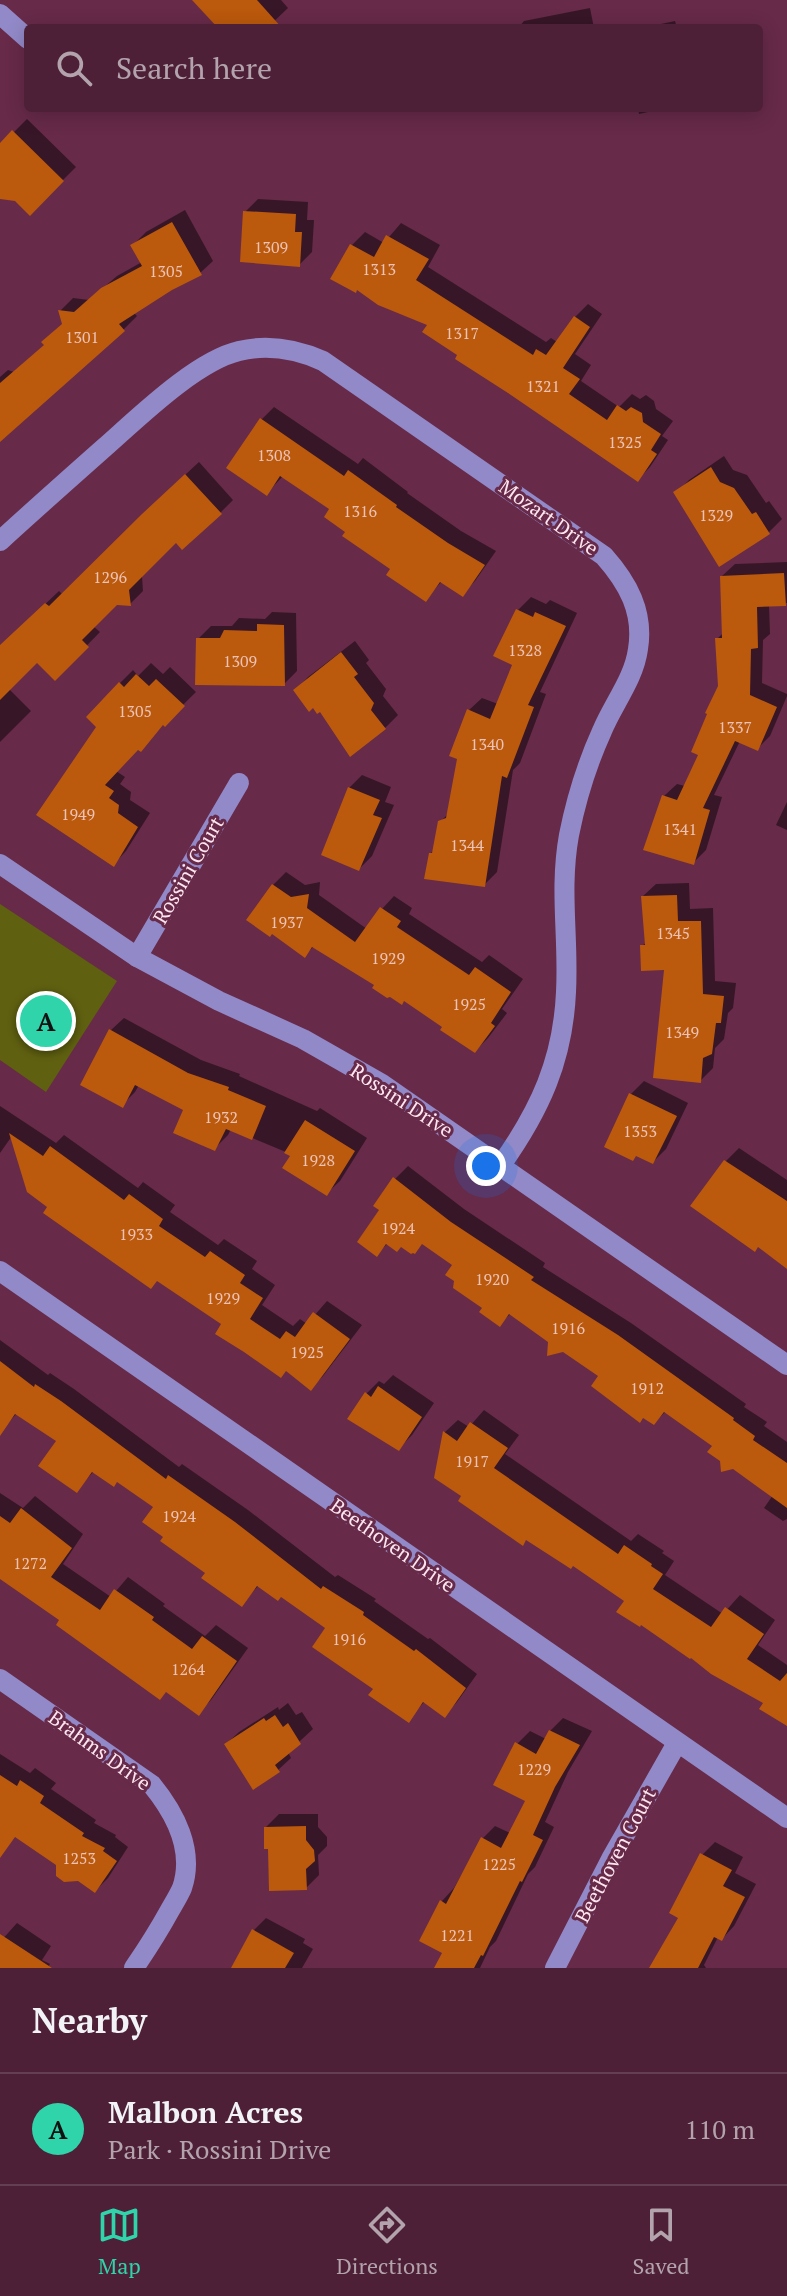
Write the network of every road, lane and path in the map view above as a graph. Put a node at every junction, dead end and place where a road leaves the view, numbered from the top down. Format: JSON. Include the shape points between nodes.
{"nodes":[{"id":1,"x":0,"y":14,"type":"edge"},
{"id":2,"x":24,"y":35,"type":"edge"},
{"id":3,"x":0,"y":541,"type":"edge"},
{"id":4,"x":239,"y":783,"type":"dead end"},
{"id":5,"x":0,"y":864,"type":"edge"},
{"id":6,"x":137,"y":957,"type":"junction"},
{"id":7,"x":501,"y":1165,"type":"junction"},
{"id":8,"x":0,"y":1271,"type":"edge"},
{"id":9,"x":787,"y":1365,"type":"edge"},
{"id":10,"x":0,"y":1679,"type":"edge"},
{"id":11,"x":677,"y":1743,"type":"junction"},
{"id":12,"x":787,"y":1818,"type":"edge"},
{"id":13,"x":134,"y":1968,"type":"edge"},
{"id":14,"x":555,"y":1968,"type":"edge"}],
"edges":[{"from":1,"to":2,"type":"street"},
{"from":3,"to":7,"type":"street","name":"Mozart Drive","via":[[154,403],[210,363],[236,352],[280,348],[323,361],[604,556],[622,576],[639,622],[638,649],[582,781],[569,836],[563,891],[562,1034],[538,1108]]},
{"from":4,"to":6,"type":"street","name":"Rossini Court"},
{"from":5,"to":6,"type":"street","name":"Rossini Drive"},
{"from":6,"to":7,"type":"street","name":"Rossini Drive","via":[[382,1084]]},
{"from":7,"to":9,"type":"street","name":"Rossini Drive"},
{"from":8,"to":11,"type":"street","name":"Beethoven Drive"},
{"from":10,"to":13,"type":"street","name":"Brahms Drive","via":[[152,1785],[169,1806],[181,1832],[182,1887]]},
{"from":11,"to":12,"type":"street","name":"Beethoven Drive"},
{"from":11,"to":14,"type":"street","name":"Beethoven Court"}]}
